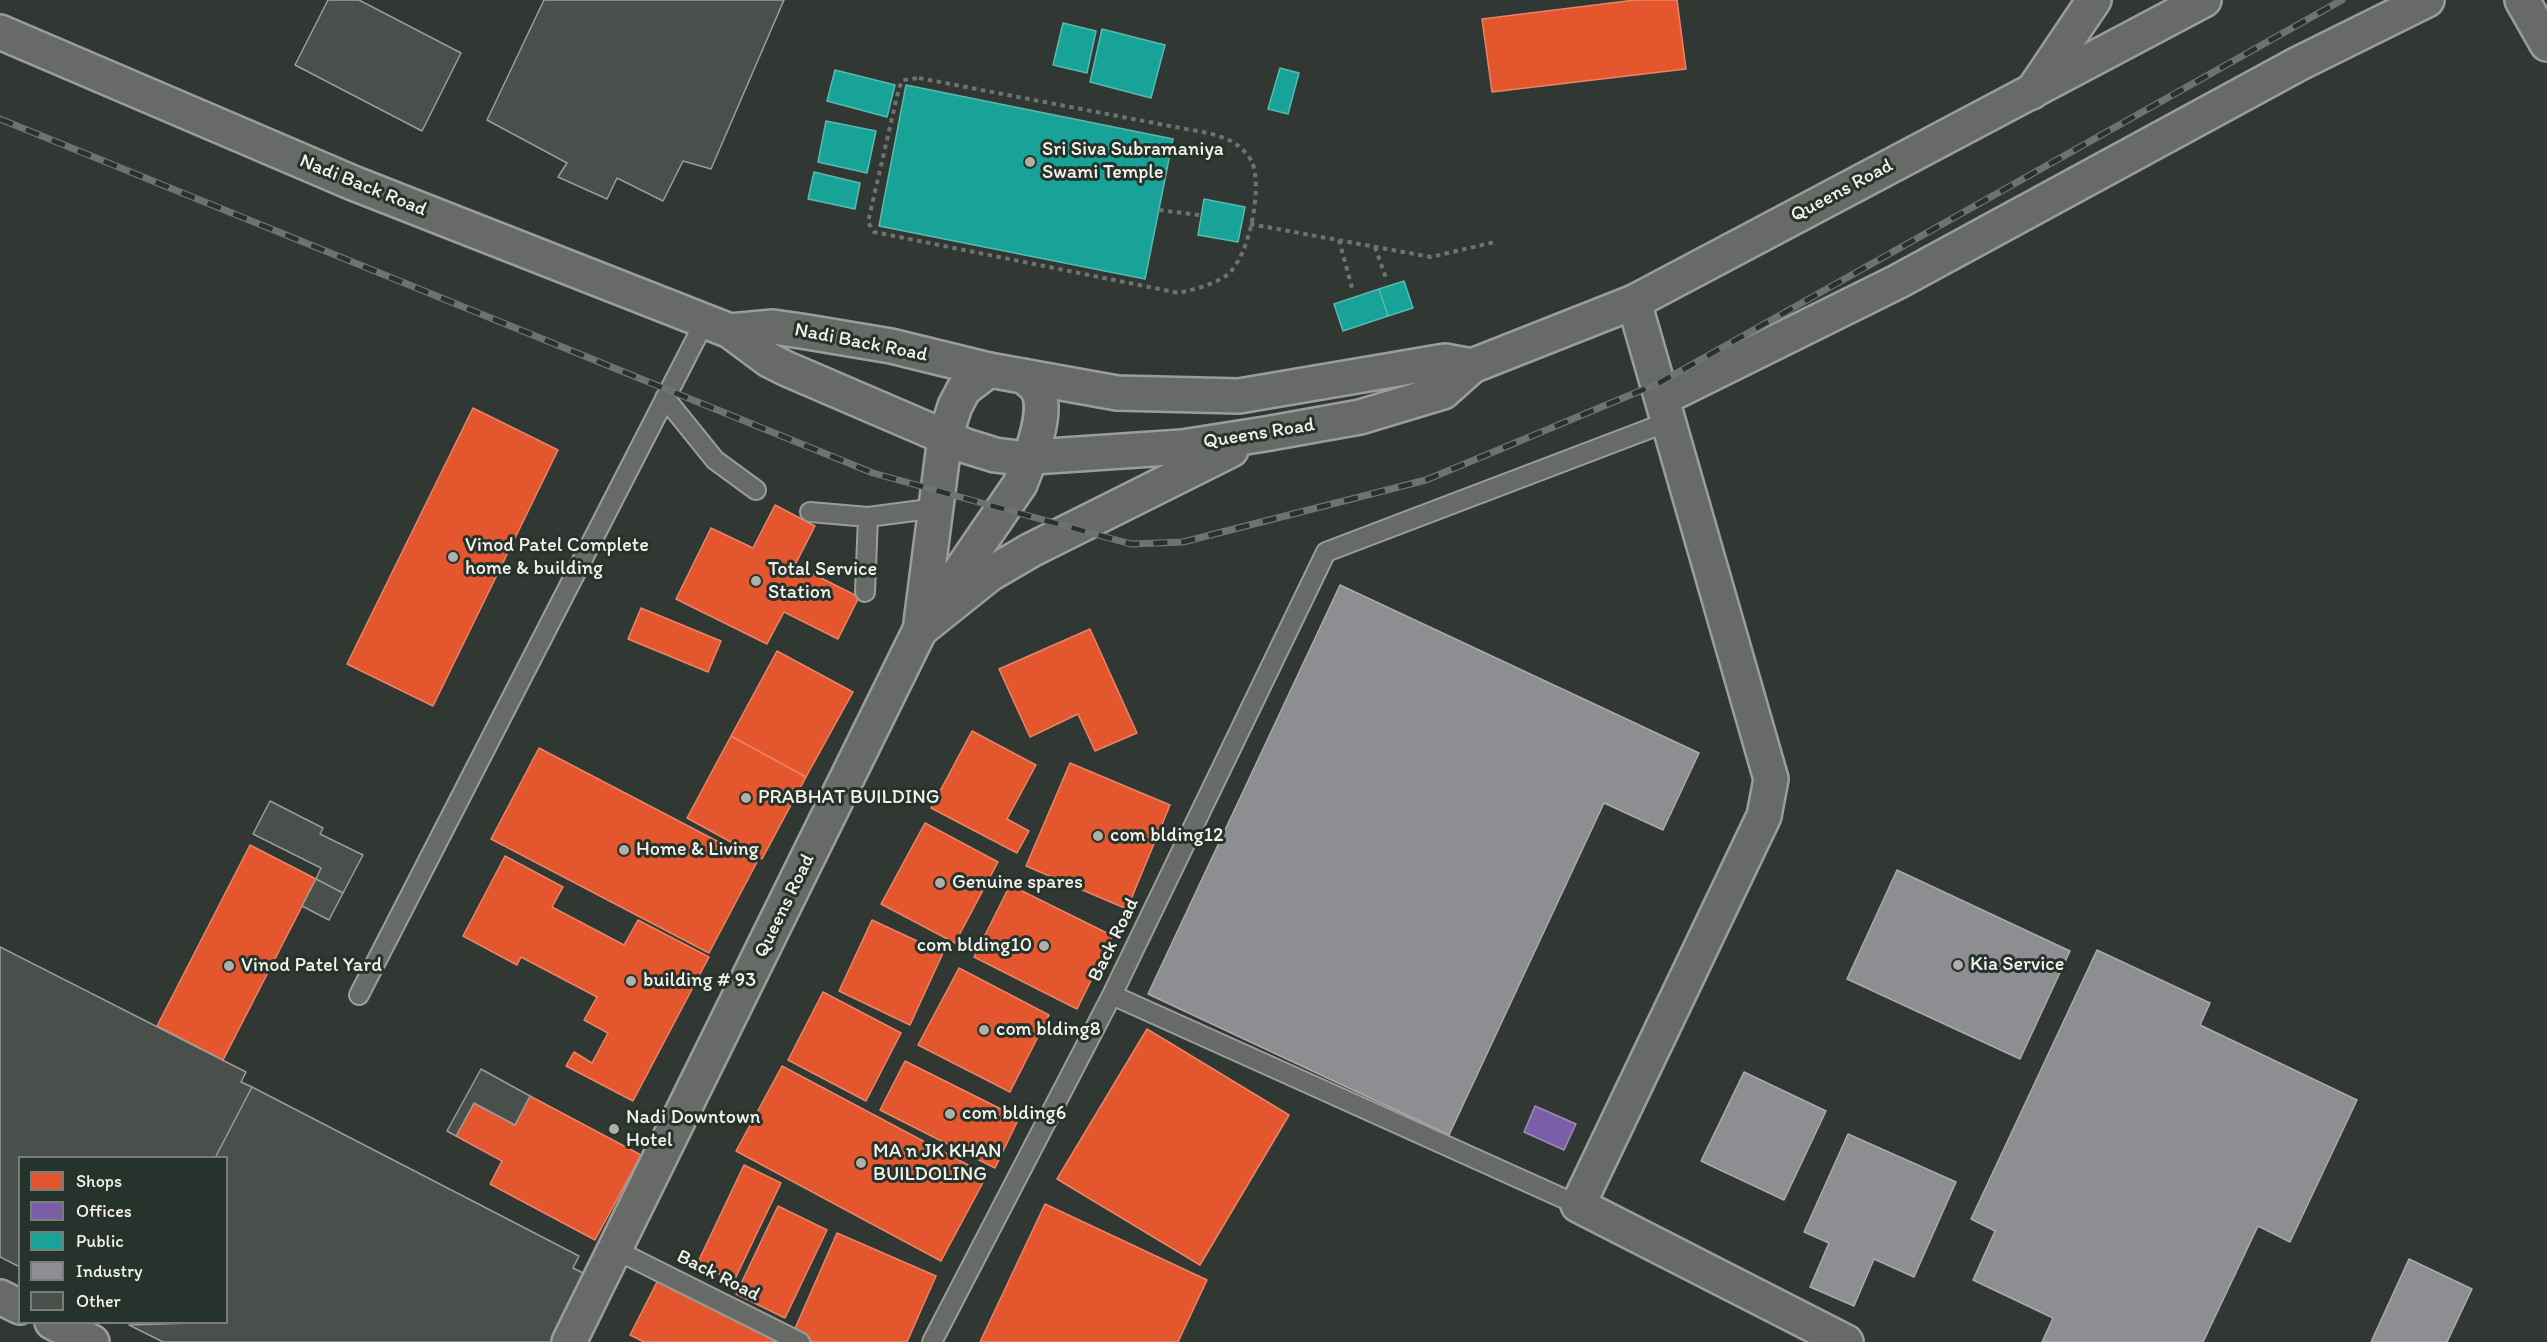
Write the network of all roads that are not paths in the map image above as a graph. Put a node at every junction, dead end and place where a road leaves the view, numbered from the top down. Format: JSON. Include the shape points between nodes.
{"nodes":[{"id":1,"x":2094,"y":0,"type":"edge"},
{"id":2,"x":2204,"y":0,"type":"edge"},
{"id":3,"x":2427,"y":0,"type":"edge"},
{"id":4,"x":2522,"y":0,"type":"edge"},
{"id":5,"x":0,"y":32,"type":"edge"},
{"id":6,"x":2547,"y":44,"type":"edge"},
{"id":7,"x":2032,"y":92,"type":"junction"},
{"id":8,"x":1634,"y":302,"type":"junction"},
{"id":9,"x":718,"y":326,"type":"junction"},
{"id":10,"x":1472,"y":366,"type":"junction"},
{"id":11,"x":989,"y":370,"type":"junction"},
{"id":12,"x":1023,"y":376,"type":"junction"},
{"id":13,"x":665,"y":398,"type":"junction"},
{"id":14,"x":1667,"y":409,"type":"junction"},
{"id":15,"x":1265,"y":434,"type":"junction"},
{"id":16,"x":945,"y":437,"type":"junction"},
{"id":17,"x":1032,"y":456,"type":"junction"},
{"id":18,"x":756,"y":490,"type":"dead end"},
{"id":19,"x":937,"y":508,"type":"junction"},
{"id":20,"x":810,"y":512,"type":"dead end"},
{"id":21,"x":868,"y":517,"type":"junction"},
{"id":22,"x":865,"y":592,"type":"dead end"},
{"id":23,"x":920,"y":630,"type":"junction"},
{"id":24,"x":1112,"y":995,"type":"junction"},
{"id":25,"x":359,"y":996,"type":"dead end"},
{"id":26,"x":1578,"y":1205,"type":"junction"},
{"id":27,"x":616,"y":1250,"type":"junction"},
{"id":28,"x":0,"y":1297,"type":"edge"},
{"id":29,"x":18,"y":1306,"type":"edge"},
{"id":30,"x":54,"y":1324,"type":"edge"},
{"id":31,"x":92,"y":1342,"type":"edge"},
{"id":32,"x":570,"y":1342,"type":"edge"},
{"id":33,"x":800,"y":1342,"type":"edge"},
{"id":34,"x":932,"y":1342,"type":"edge"},
{"id":35,"x":1846,"y":1342,"type":"edge"}],
"edges":[{"from":1,"to":7,"type":"main road"},
{"from":2,"to":7,"type":"main road","name":"Queens Road"},
{"from":3,"to":14,"type":"main road","via":[[2298,64]]},
{"from":4,"to":6,"type":"main road"},
{"from":5,"to":9,"type":"main road","name":"Nadi Back Road","via":[[353,183]]},
{"from":7,"to":8,"type":"main road","name":"Queens Road"},
{"from":8,"to":10,"type":"main road","name":"Queens Road"},
{"from":8,"to":14,"type":"main road"},
{"from":9,"to":11,"type":"main road","name":"Nadi Back Road","via":[[801,331],[891,346]]},
{"from":9,"to":13,"type":"lane"},
{"from":9,"to":16,"type":"main road","name":"Nadi Back Road","via":[[787,369]]},
{"from":10,"to":12,"type":"main road","name":"Queens Road","via":[[1445,361],[1239,396],[1118,393]]},
{"from":10,"to":15,"type":"main road","name":"Queens Road","via":[[1443,392],[1360,417]]},
{"from":11,"to":12,"type":"main road","name":"Queens Road"},
{"from":11,"to":16,"type":"main road","name":"Queens Road","via":[[964,389]]},
{"from":12,"to":17,"type":"main road","name":"Queens Road","via":[[1037,388],[1042,400]]},
{"from":13,"to":18,"type":"lane","via":[[715,460]]},
{"from":13,"to":25,"type":"lane"},
{"from":14,"to":24,"type":"lane","name":"Back Road","via":[[1326,552]]},
{"from":14,"to":26,"type":"main road","via":[[1771,779],[1764,816]]},
{"from":15,"to":17,"type":"main road","name":"Queens Road","via":[[1182,447]]},
{"from":15,"to":23,"type":"main road","via":[[1031,550],[990,574]]},
{"from":16,"to":17,"type":"main road","name":"Queens Road","via":[[995,455]]},
{"from":16,"to":19,"type":"main road","name":"Queens Road"},
{"from":17,"to":23,"type":"main road","name":"Queens Road","via":[[1020,484]]},
{"from":19,"to":21,"type":"lane"},
{"from":19,"to":23,"type":"main road","name":"Queens Road"},
{"from":20,"to":21,"type":"lane"},
{"from":21,"to":22,"type":"lane"},
{"from":23,"to":27,"type":"main road","name":"Queens Road"},
{"from":24,"to":26,"type":"lane"},
{"from":24,"to":34,"type":"lane","name":"Back Road"},
{"from":26,"to":35,"type":"main road"},
{"from":27,"to":32,"type":"main road","name":"Queens Road"},
{"from":27,"to":33,"type":"lane","name":"Back Road"},
{"from":28,"to":29,"type":"main road"},
{"from":30,"to":31,"type":"main road"}]}
